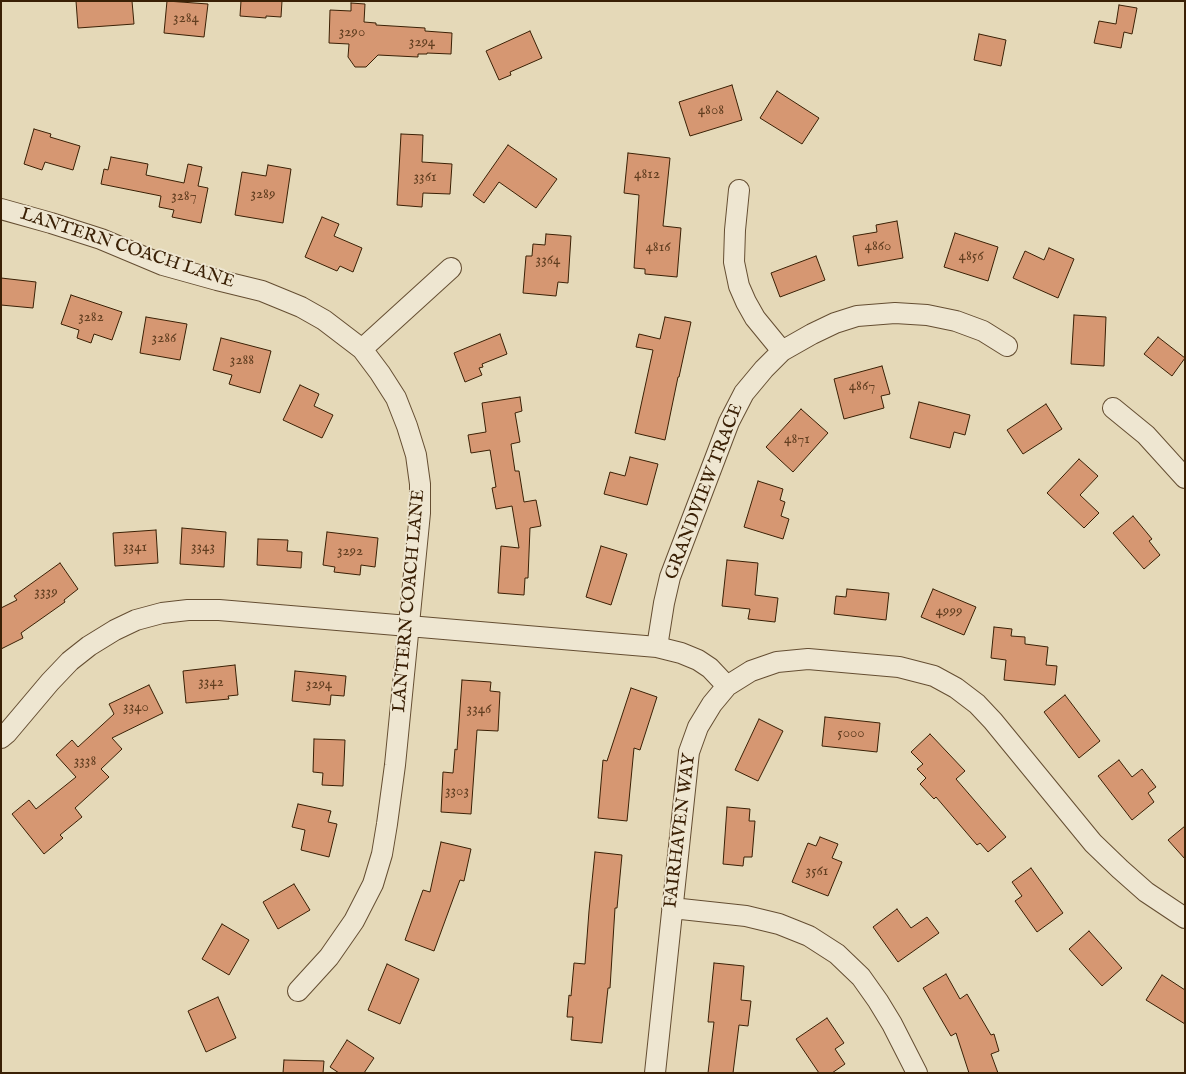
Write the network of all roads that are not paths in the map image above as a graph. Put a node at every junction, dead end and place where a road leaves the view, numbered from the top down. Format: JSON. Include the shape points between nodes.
{"nodes":[{"id":1,"x":739,"y":190,"type":"dead end"},
{"id":2,"x":1,"y":209,"type":"edge"},
{"id":3,"x":451,"y":268,"type":"dead end"},
{"id":4,"x":1006,"y":346,"type":"dead end"},
{"id":5,"x":362,"y":349,"type":"junction"},
{"id":6,"x":782,"y":351,"type":"junction"},
{"id":7,"x":1113,"y":408,"type":"dead end"},
{"id":8,"x":1185,"y":478,"type":"edge"},
{"id":9,"x":409,"y":626,"type":"junction"},
{"id":10,"x":657,"y":647,"type":"junction"},
{"id":11,"x":727,"y":686,"type":"junction"},
{"id":12,"x":1,"y":738,"type":"edge"},
{"id":13,"x":672,"y":908,"type":"junction"},
{"id":14,"x":1185,"y":918,"type":"edge"},
{"id":15,"x":298,"y":991,"type":"dead end"},
{"id":16,"x":655,"y":1073,"type":"edge"},
{"id":17,"x":916,"y":1073,"type":"edge"}],
"edges":[{"from":1,"to":6,"type":"street","via":[[734,262],[739,286],[755,318]]},
{"from":2,"to":5,"type":"street","name":"LANTERN COACH LANE","via":[[51,222],[163,264],[262,291],[324,320]]},
{"from":3,"to":5,"type":"street"},
{"from":4,"to":6,"type":"street","name":"GRANDVIEW TRACE","via":[[983,331],[956,321],[895,313],[850,318]]},
{"from":5,"to":9,"type":"street","name":"LANTERN COACH LANE","via":[[396,398],[416,455],[420,514]]},
{"from":6,"to":10,"type":"street","name":"GRANDVIEW TRACE","via":[[744,393],[729,422],[670,578]]},
{"from":7,"to":8,"type":"street","via":[[1146,435]]},
{"from":9,"to":10,"type":"street"},
{"from":9,"to":12,"type":"street","via":[[219,610],[162,613],[136,620],[89,646],[70,661]]},
{"from":9,"to":15,"type":"street","name":"LANTERN COACH LANE","via":[[387,824],[373,884],[354,921],[329,957]]},
{"from":10,"to":11,"type":"street","via":[[698,660]]},
{"from":11,"to":13,"type":"street","name":"FAIRHAVEN WAY","via":[[698,727],[689,752]]},
{"from":11,"to":14,"type":"street","name":"FAIRHAVEN WAY","via":[[751,671],[777,662],[808,659],[899,667],[934,676],[977,704],[1093,843],[1146,892]]},
{"from":13,"to":16,"type":"street","name":"FAIRHAVEN WAY"},
{"from":13,"to":17,"type":"street","via":[[746,916],[779,924],[809,936],[837,954],[861,977],[878,1001]]}]}
